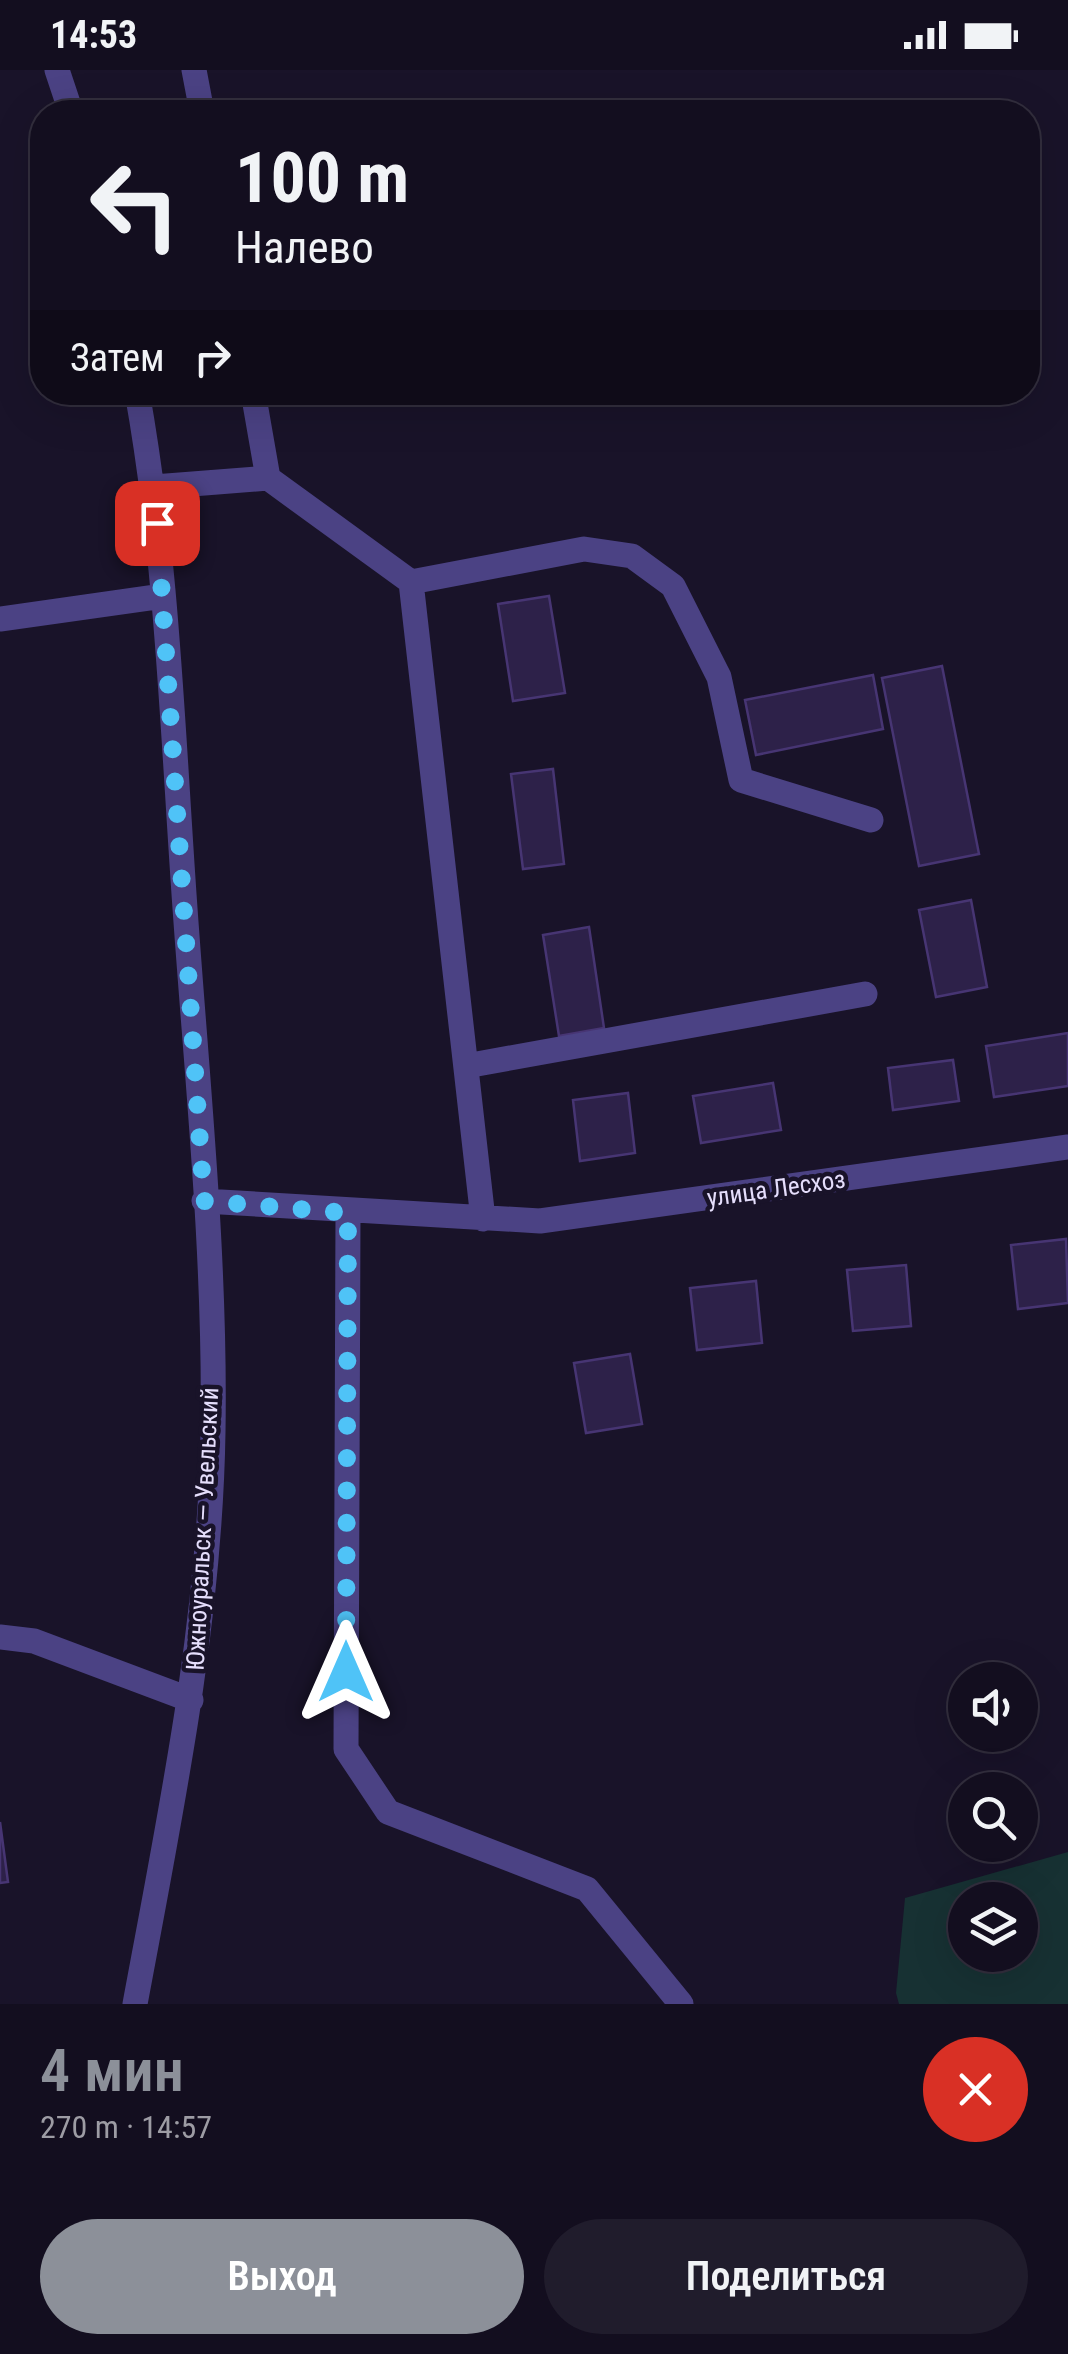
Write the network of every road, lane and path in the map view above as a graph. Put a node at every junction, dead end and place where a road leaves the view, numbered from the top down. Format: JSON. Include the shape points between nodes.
{"nodes":[{"id":1,"x":57,"y":70,"type":"edge"},
{"id":2,"x":194,"y":70,"type":"edge"},
{"id":3,"x":67,"y":100,"type":"edge"},
{"id":4,"x":200,"y":100,"type":"edge"},
{"id":5,"x":139,"y":405,"type":"edge"},
{"id":6,"x":255,"y":405,"type":"edge"},
{"id":7,"x":268,"y":478,"type":"junction"},
{"id":8,"x":154,"y":487,"type":"junction"},
{"id":9,"x":411,"y":582,"type":"junction"},
{"id":10,"x":163,"y":596,"type":"junction"},
{"id":11,"x":0,"y":619,"type":"edge"},
{"id":12,"x":871,"y":820,"type":"dead end"},
{"id":13,"x":864,"y":994,"type":"dead end"},
{"id":14,"x":466,"y":1066,"type":"junction"},
{"id":15,"x":1068,"y":1148,"type":"edge"},
{"id":16,"x":204,"y":1201,"type":"junction"},
{"id":17,"x":348,"y":1213,"type":"junction"},
{"id":18,"x":483,"y":1219,"type":"junction"},
{"id":19,"x":0,"y":1636,"type":"edge"},
{"id":20,"x":191,"y":1700,"type":"junction"},
{"id":21,"x":136,"y":2004,"type":"edge"},
{"id":22,"x":681,"y":2004,"type":"edge"}],
"edges":[{"from":1,"to":3,"type":"street"},
{"from":2,"to":4,"type":"street"},
{"from":5,"to":8,"type":"street","name":"Южноуральск — Увельский"},
{"from":6,"to":7,"type":"street"},
{"from":7,"to":8,"type":"street"},
{"from":7,"to":9,"type":"street"},
{"from":8,"to":10,"type":"street","name":"Южноуральск — Увельский"},
{"from":9,"to":12,"type":"street","via":[[584,549],[632,556],[672,586],[719,677],[741,780]]},
{"from":9,"to":14,"type":"street"},
{"from":10,"to":11,"type":"street"},
{"from":10,"to":16,"type":"street","name":"Южноуральск — Увельский"},
{"from":13,"to":14,"type":"street"},
{"from":14,"to":18,"type":"street"},
{"from":15,"to":18,"type":"street","name":"улица Лесхоз","via":[[540,1222]]},
{"from":16,"to":17,"type":"street","name":"улица Лесхоз"},
{"from":16,"to":20,"type":"street","name":"Южноуральск — Увельский","via":[[213,1432]]},
{"from":17,"to":18,"type":"street","name":"улица Лесхоз"},
{"from":17,"to":22,"type":"street","via":[[346,1749],[388,1812],[586,1889]]},
{"from":19,"to":20,"type":"street","via":[[34,1641]]},
{"from":20,"to":21,"type":"street","name":"Южноуральск — Увельский"}]}
